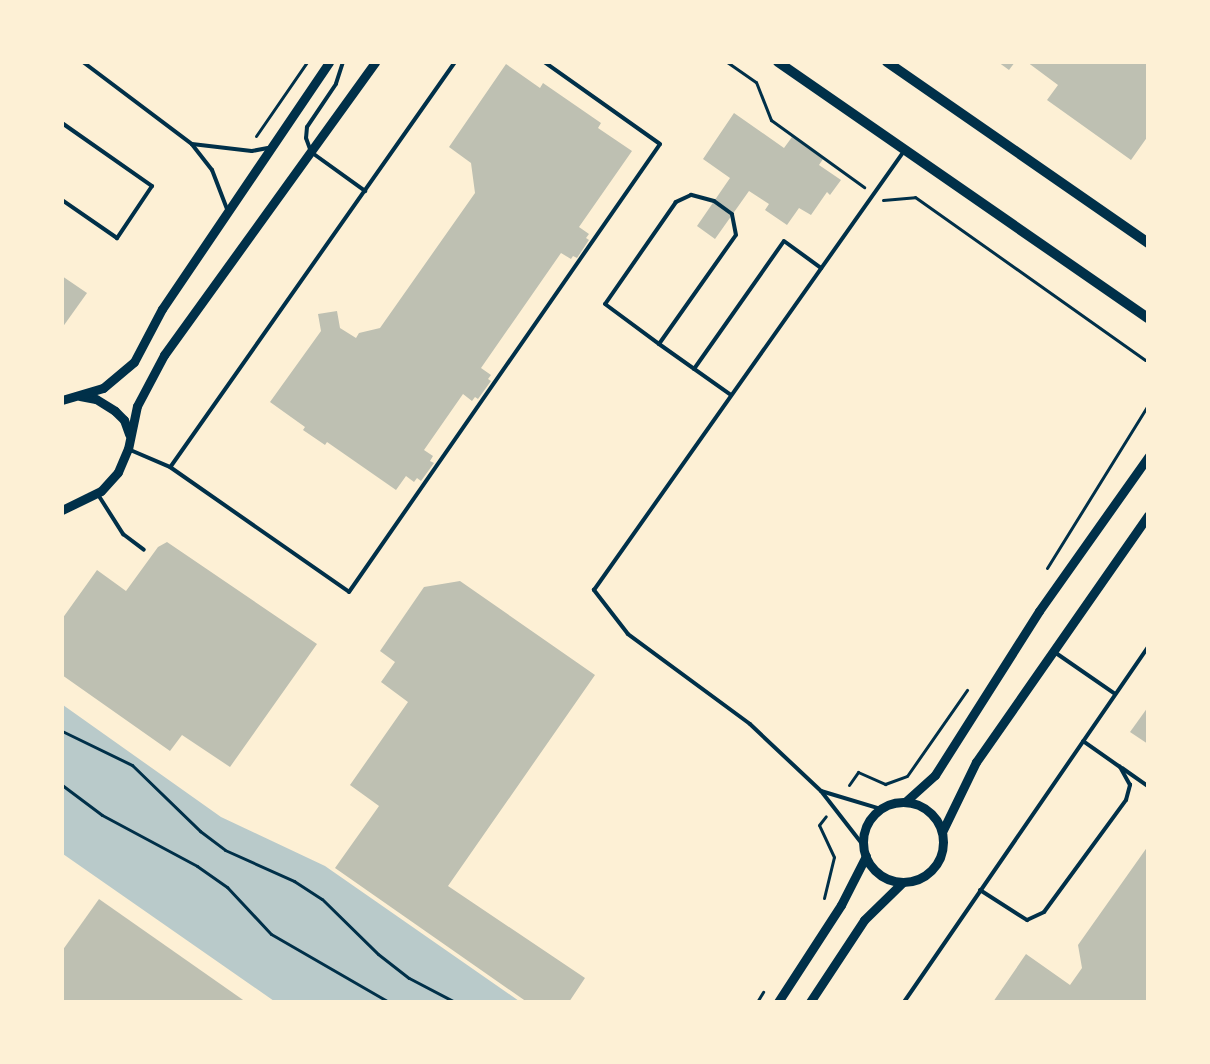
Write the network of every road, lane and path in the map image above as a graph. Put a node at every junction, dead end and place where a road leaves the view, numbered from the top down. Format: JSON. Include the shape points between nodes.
{"nodes":[{"id":1,"x":83,"y":62,"type":"edge"},
{"id":2,"x":307,"y":62,"type":"edge"},
{"id":3,"x":329,"y":62,"type":"edge"},
{"id":4,"x":343,"y":62,"type":"edge"},
{"id":5,"x":374,"y":62,"type":"edge"},
{"id":6,"x":455,"y":62,"type":"edge"},
{"id":7,"x":544,"y":62,"type":"edge"},
{"id":8,"x":728,"y":62,"type":"edge"},
{"id":9,"x":778,"y":62,"type":"edge"},
{"id":10,"x":887,"y":62,"type":"edge"},
{"id":11,"x":62,"y":124,"type":"edge"},
{"id":12,"x":254,"y":138,"type":"dead end"},
{"id":13,"x":192,"y":144,"type":"junction"},
{"id":14,"x":271,"y":148,"type":"junction"},
{"id":15,"x":905,"y":150,"type":"junction"},
{"id":16,"x":311,"y":152,"type":"junction"},
{"id":17,"x":860,"y":185,"type":"dead end"},
{"id":18,"x":365,"y":191,"type":"junction"},
{"id":19,"x":62,"y":200,"type":"edge"},
{"id":20,"x":886,"y":202,"type":"dead end"},
{"id":21,"x":228,"y":210,"type":"junction"},
{"id":22,"x":1148,"y":243,"type":"edge"},
{"id":23,"x":821,"y":268,"type":"junction"},
{"id":24,"x":1148,"y":318,"type":"edge"},
{"id":25,"x":659,"y":344,"type":"junction"},
{"id":26,"x":1146,"y":358,"type":"edge"},
{"id":27,"x":694,"y":369,"type":"junction"},
{"id":28,"x":1148,"y":382,"type":"edge"},
{"id":29,"x":731,"y":395,"type":"junction"},
{"id":30,"x":79,"y":396,"type":"junction"},
{"id":31,"x":64,"y":398,"type":"edge"},
{"id":32,"x":1148,"y":405,"type":"edge"},
{"id":33,"x":129,"y":434,"type":"junction"},
{"id":34,"x":128,"y":449,"type":"junction"},
{"id":35,"x":1148,"y":457,"type":"edge"},
{"id":36,"x":170,"y":467,"type":"junction"},
{"id":37,"x":97,"y":493,"type":"junction"},
{"id":38,"x":62,"y":500,"type":"edge"},
{"id":39,"x":78,"y":502,"type":"junction"},
{"id":40,"x":62,"y":510,"type":"edge"},
{"id":41,"x":1148,"y":515,"type":"edge"},
{"id":42,"x":144,"y":550,"type":"dead end"},
{"id":43,"x":1045,"y":571,"type":"dead end"},
{"id":44,"x":1148,"y":647,"type":"edge"},
{"id":45,"x":1053,"y":651,"type":"junction"},
{"id":46,"x":972,"y":684,"type":"dead end"},
{"id":47,"x":1115,"y":694,"type":"junction"},
{"id":48,"x":62,"y":731,"type":"edge"},
{"id":49,"x":1083,"y":741,"type":"junction"},
{"id":50,"x":1120,"y":767,"type":"junction"},
{"id":51,"x":62,"y":785,"type":"edge"},
{"id":52,"x":1148,"y":786,"type":"edge"},
{"id":53,"x":821,"y":791,"type":"junction"},
{"id":54,"x":842,"y":797,"type":"junction"},
{"id":55,"x":905,"y":802,"type":"junction"},
{"id":56,"x":833,"y":806,"type":"junction"},
{"id":57,"x":882,"y":809,"type":"junction"},
{"id":58,"x":942,"y":832,"type":"junction"},
{"id":59,"x":863,"y":845,"type":"junction"},
{"id":60,"x":866,"y":856,"type":"junction"},
{"id":61,"x":903,"y":882,"type":"junction"},
{"id":62,"x":980,"y":890,"type":"junction"},
{"id":63,"x":820,"y":904,"type":"dead end"},
{"id":64,"x":768,"y":985,"type":"dead end"},
{"id":65,"x":389,"y":1002,"type":"edge"},
{"id":66,"x":454,"y":1002,"type":"edge"},
{"id":67,"x":757,"y":1002,"type":"edge"},
{"id":68,"x":778,"y":1002,"type":"edge"},
{"id":69,"x":810,"y":1002,"type":"edge"},
{"id":70,"x":904,"y":1002,"type":"edge"}],
"edges":[{"from":1,"to":13,"type":"lane"},
{"from":2,"to":12,"type":"path"},
{"from":3,"to":14,"type":"street"},
{"from":4,"to":16,"type":"lane","via":[[336,84],[307,127],[306,138]]},
{"from":5,"to":16,"type":"street"},
{"from":6,"to":18,"type":"lane"},
{"from":7,"to":36,"type":"lane","via":[[660,144],[349,592]]},
{"from":8,"to":17,"type":"path","via":[[756,82],[771,120]]},
{"from":9,"to":15,"type":"main road"},
{"from":10,"to":22,"type":"main road"},
{"from":11,"to":19,"type":"lane","via":[[152,186],[117,238]]},
{"from":13,"to":14,"type":"lane","via":[[252,151]]},
{"from":13,"to":21,"type":"lane","via":[[212,170]]},
{"from":14,"to":21,"type":"street"},
{"from":15,"to":23,"type":"lane"},
{"from":15,"to":24,"type":"main road"},
{"from":16,"to":18,"type":"lane"},
{"from":16,"to":33,"type":"street","via":[[164,355],[145,387]]},
{"from":18,"to":36,"type":"lane"},
{"from":20,"to":26,"type":"path","via":[[915,197]]},
{"from":21,"to":30,"type":"street","via":[[162,309],[134,362],[104,388]]},
{"from":23,"to":27,"type":"lane","via":[[784,241]]},
{"from":23,"to":29,"type":"lane"},
{"from":25,"to":25,"type":"lane","via":[[604,304],[676,202],[691,195],[714,201],[732,214],[736,235]]},
{"from":25,"to":27,"type":"lane"},
{"from":26,"to":28,"type":"path"},
{"from":27,"to":29,"type":"lane"},
{"from":29,"to":53,"type":"lane","via":[[594,590],[628,634],[750,724]]},
{"from":30,"to":31,"type":"street"},
{"from":30,"to":33,"type":"street","via":[[111,407],[124,420]]},
{"from":32,"to":43,"type":"path"},
{"from":33,"to":34,"type":"street"},
{"from":34,"to":36,"type":"lane"},
{"from":34,"to":37,"type":"street","via":[[118,472]]},
{"from":35,"to":55,"type":"street","via":[[1039,611],[935,775]]},
{"from":37,"to":39,"type":"street"},
{"from":37,"to":42,"type":"lane","via":[[124,534]]},
{"from":38,"to":39,"type":"street"},
{"from":39,"to":40,"type":"street"},
{"from":41,"to":45,"type":"street"},
{"from":44,"to":47,"type":"lane"},
{"from":45,"to":47,"type":"lane"},
{"from":45,"to":58,"type":"street","via":[[976,762]]},
{"from":46,"to":54,"type":"path","via":[[907,776],[885,784],[858,772]]},
{"from":47,"to":49,"type":"lane"},
{"from":48,"to":66,"type":"path","via":[[132,765],[200,831],[225,850],[294,881],[322,899],[378,954],[409,978]]},
{"from":49,"to":50,"type":"lane"},
{"from":49,"to":62,"type":"lane"},
{"from":50,"to":52,"type":"lane"},
{"from":50,"to":62,"type":"lane","via":[[1130,785],[1126,800],[1044,912],[1027,920]]},
{"from":51,"to":65,"type":"path","via":[[102,815],[197,866],[227,887],[271,934]]},
{"from":53,"to":54,"type":"lane"},
{"from":53,"to":56,"type":"lane"},
{"from":54,"to":57,"type":"lane"},
{"from":55,"to":57,"type":"street"},
{"from":55,"to":58,"type":"street","via":[[928,811]]},
{"from":56,"to":59,"type":"lane"},
{"from":56,"to":63,"type":"path","via":[[820,825],[834,857],[832,876]]},
{"from":57,"to":59,"type":"street","via":[[868,824]]},
{"from":58,"to":61,"type":"street","via":[[941,856],[935,867],[915,881]]},
{"from":59,"to":60,"type":"street"},
{"from":60,"to":61,"type":"street","via":[[880,875]]},
{"from":60,"to":68,"type":"street","via":[[841,905]]},
{"from":61,"to":69,"type":"street","via":[[864,920]]},
{"from":62,"to":70,"type":"lane"},
{"from":64,"to":67,"type":"path"}]}
